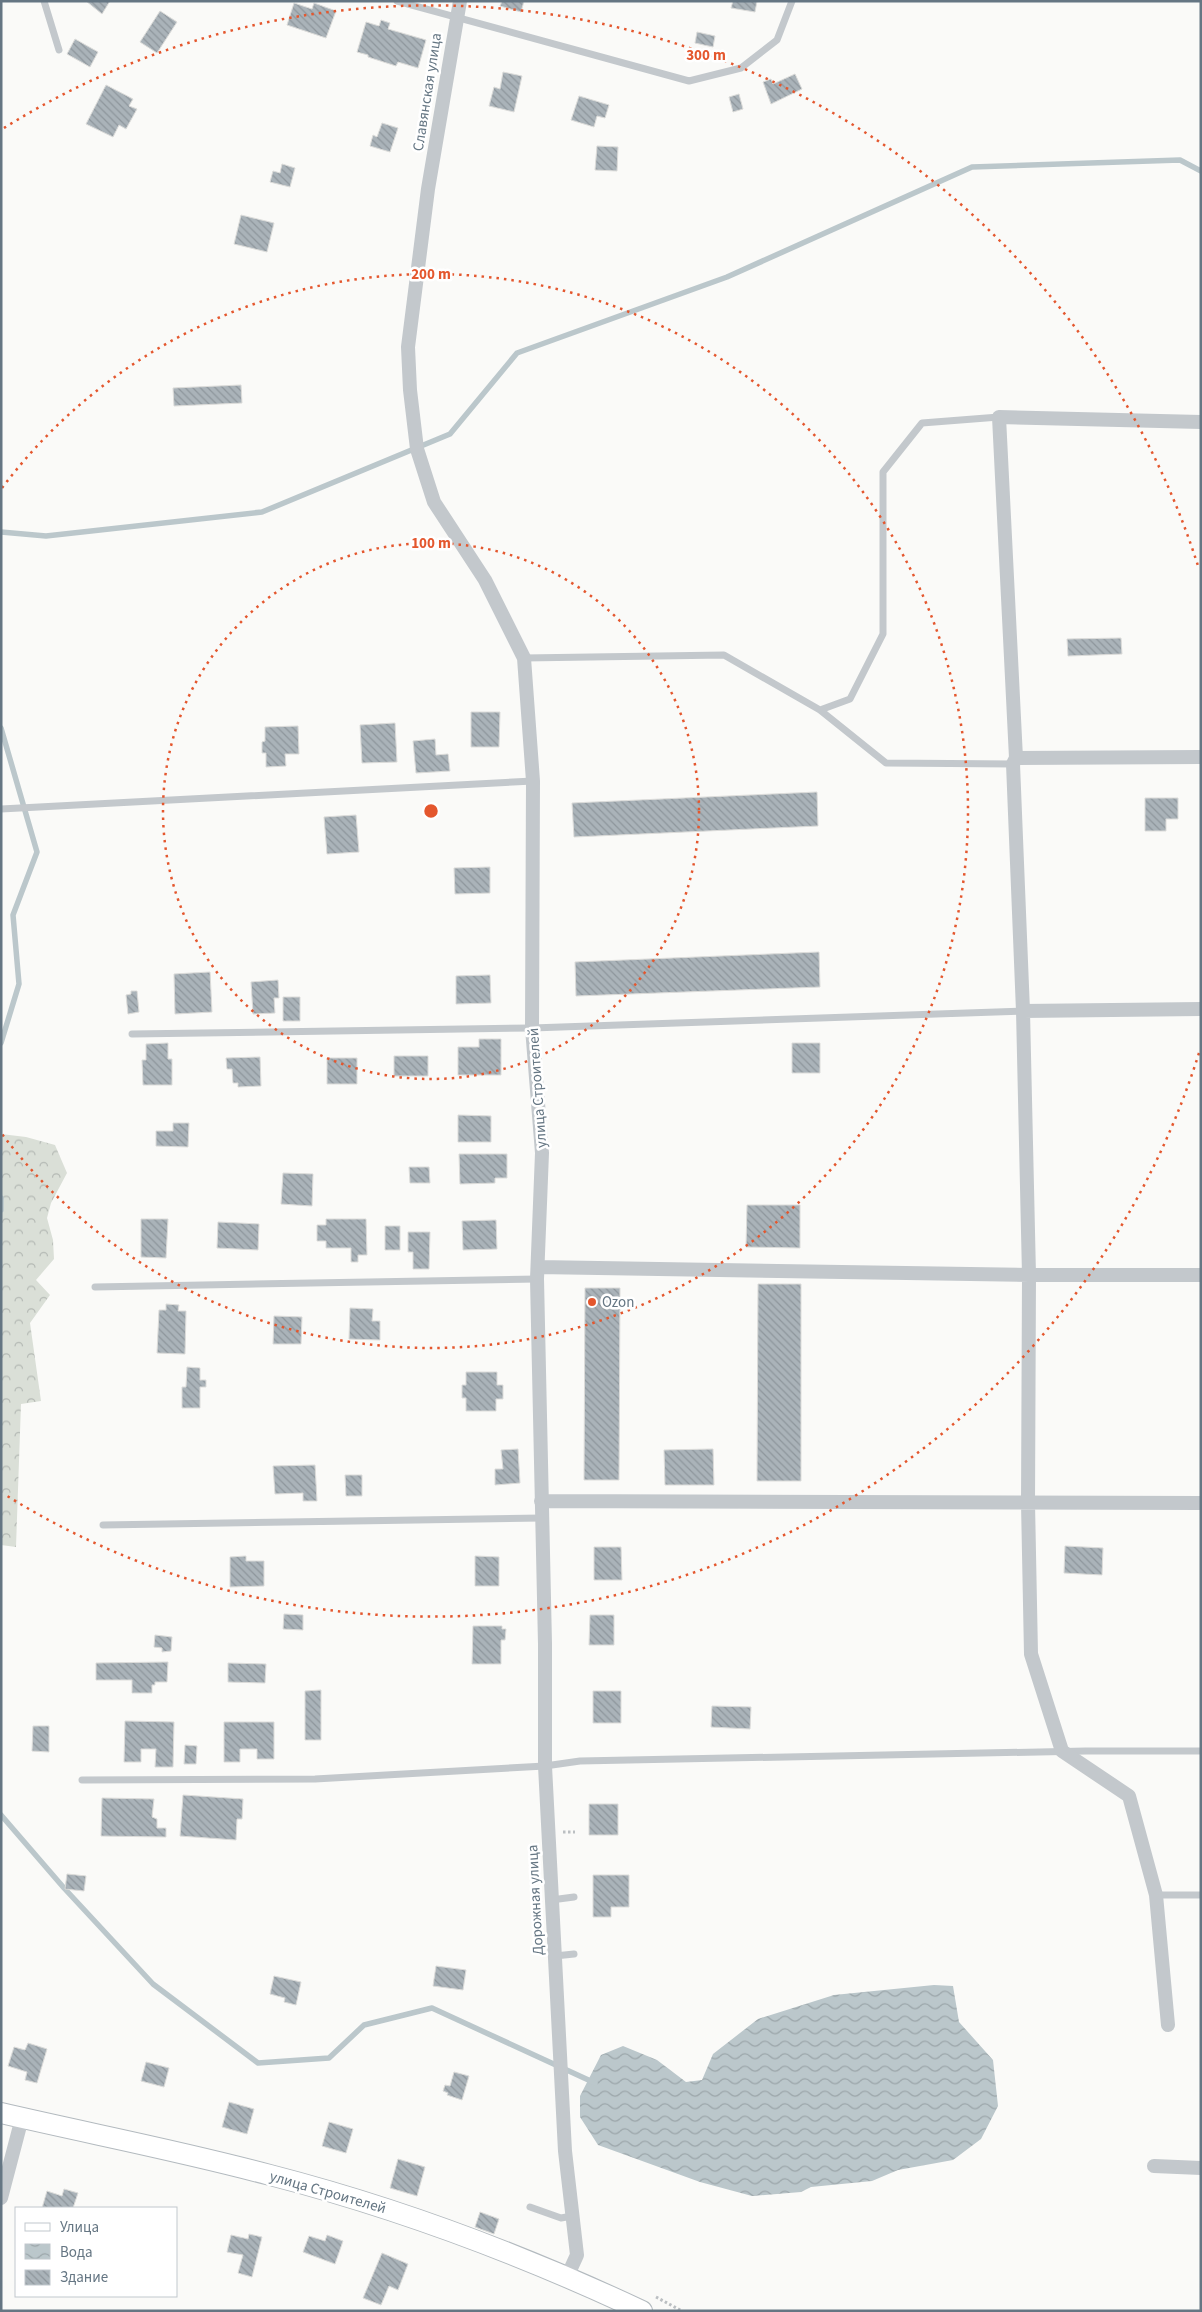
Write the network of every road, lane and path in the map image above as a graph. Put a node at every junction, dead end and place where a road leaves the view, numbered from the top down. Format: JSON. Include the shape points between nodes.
{"nodes":[{"id":1,"x":44,"y":1,"type":"edge"},
{"id":2,"x":397,"y":1,"type":"edge"},
{"id":3,"x":460,"y":1,"type":"edge"},
{"id":4,"x":792,"y":1,"type":"edge"},
{"id":5,"x":455,"y":18,"type":"junction"},
{"id":6,"x":59,"y":50,"type":"dead end"},
{"id":7,"x":999,"y":417,"type":"junction"},
{"id":8,"x":1201,"y":422,"type":"edge"},
{"id":9,"x":524,"y":658,"type":"junction"},
{"id":10,"x":820,"y":710,"type":"junction"},
{"id":11,"x":1201,"y":757,"type":"edge"},
{"id":12,"x":1014,"y":761,"type":"junction"},
{"id":13,"x":533,"y":781,"type":"junction"},
{"id":14,"x":1,"y":808,"type":"edge"},
{"id":15,"x":1201,"y":1009,"type":"edge"},
{"id":16,"x":1023,"y":1011,"type":"junction"},
{"id":17,"x":532,"y":1028,"type":"junction"},
{"id":18,"x":132,"y":1034,"type":"dead end"},
{"id":19,"x":538,"y":1273,"type":"junction"},
{"id":20,"x":1029,"y":1275,"type":"junction"},
{"id":21,"x":1201,"y":1275,"type":"edge"},
{"id":22,"x":95,"y":1287,"type":"dead end"},
{"id":23,"x":541,"y":1502,"type":"junction"},
{"id":24,"x":1201,"y":1503,"type":"edge"},
{"id":25,"x":1028,"y":1504,"type":"junction"},
{"id":26,"x":542,"y":1518,"type":"junction"},
{"id":27,"x":104,"y":1525,"type":"dead end"},
{"id":28,"x":1201,"y":1751,"type":"edge"},
{"id":29,"x":1062,"y":1752,"type":"junction"},
{"id":30,"x":544,"y":1766,"type":"junction"},
{"id":31,"x":82,"y":1780,"type":"dead end"},
{"id":32,"x":563,"y":1832,"type":"dead end"},
{"id":33,"x":575,"y":1832,"type":"dead end"},
{"id":34,"x":1156,"y":1895,"type":"junction"},
{"id":35,"x":1201,"y":1895,"type":"edge"},
{"id":36,"x":574,"y":1897,"type":"dead end"},
{"id":37,"x":551,"y":1900,"type":"junction"},
{"id":38,"x":574,"y":1954,"type":"dead end"},
{"id":39,"x":554,"y":1956,"type":"junction"},
{"id":40,"x":1168,"y":2025,"type":"dead end"},
{"id":41,"x":1,"y":2113,"type":"edge"},
{"id":42,"x":22,"y":2118,"type":"junction"},
{"id":43,"x":1154,"y":2166,"type":"dead end"},
{"id":44,"x":1201,"y":2168,"type":"edge"},
{"id":45,"x":1,"y":2198,"type":"edge"},
{"id":46,"x":530,"y":2207,"type":"dead end"},
{"id":47,"x":572,"y":2216,"type":"junction"},
{"id":48,"x":567,"y":2277,"type":"junction"},
{"id":49,"x":642,"y":2311,"type":"edge"}],
"edges":[{"from":1,"to":6,"type":"lane"},
{"from":2,"to":5,"type":"lane"},
{"from":3,"to":5,"type":"street","name":"Славянская улица"},
{"from":4,"to":5,"type":"lane","via":[[777,40],[741,68],[689,81]]},
{"from":5,"to":9,"type":"street","name":"Славянская улица","via":[[428,188],[408,348],[410,390],[417,449],[434,502],[485,580]]},
{"from":7,"to":8,"type":"street"},
{"from":7,"to":10,"type":"lane","via":[[922,423],[882,472],[883,634],[850,699]]},
{"from":7,"to":12,"type":"street"},
{"from":9,"to":10,"type":"lane","via":[[724,655]]},
{"from":9,"to":13,"type":"street","name":"улица Строителей"},
{"from":10,"to":12,"type":"lane","via":[[886,763]]},
{"from":11,"to":12,"type":"street"},
{"from":12,"to":16,"type":"street"},
{"from":13,"to":14,"type":"lane"},
{"from":13,"to":17,"type":"street","name":"улица Строителей"},
{"from":15,"to":16,"type":"street"},
{"from":16,"to":17,"type":"lane"},
{"from":16,"to":20,"type":"street"},
{"from":17,"to":18,"type":"lane"},
{"from":17,"to":19,"type":"street","name":"улица Строителей","via":[[542,1153]]},
{"from":19,"to":20,"type":"street"},
{"from":19,"to":22,"type":"lane"},
{"from":19,"to":23,"type":"street","name":"улица Строителей"},
{"from":20,"to":21,"type":"street"},
{"from":20,"to":25,"type":"street"},
{"from":23,"to":25,"type":"street"},
{"from":23,"to":26,"type":"street","name":"улица Строителей"},
{"from":24,"to":25,"type":"street"},
{"from":25,"to":29,"type":"street","via":[[1031,1654]]},
{"from":26,"to":27,"type":"lane"},
{"from":26,"to":30,"type":"street","name":"Дорожная улица"},
{"from":28,"to":29,"type":"lane"},
{"from":29,"to":30,"type":"lane","via":[[580,1762]]},
{"from":29,"to":34,"type":"street","via":[[1129,1796]]},
{"from":30,"to":31,"type":"lane","via":[[315,1779]]},
{"from":30,"to":37,"type":"street","name":"Дорожная улица"},
{"from":32,"to":33,"type":"path"},
{"from":34,"to":35,"type":"lane"},
{"from":34,"to":40,"type":"street"},
{"from":36,"to":37,"type":"lane"},
{"from":37,"to":39,"type":"street","name":"Дорожная улица"},
{"from":38,"to":39,"type":"lane"},
{"from":39,"to":47,"type":"street","name":"Дорожная улица"},
{"from":41,"to":42,"type":"street","name":"улица Строителей"},
{"from":42,"to":45,"type":"street"},
{"from":42,"to":48,"type":"street","name":"улица Строителей","via":[[270,2174],[395,2211]]},
{"from":43,"to":44,"type":"street"},
{"from":46,"to":47,"type":"lane","via":[[561,2218]]},
{"from":47,"to":48,"type":"street","name":"Дорожная улица","via":[[577,2255]]},
{"from":48,"to":49,"type":"street","name":"улица Строителей"}]}
